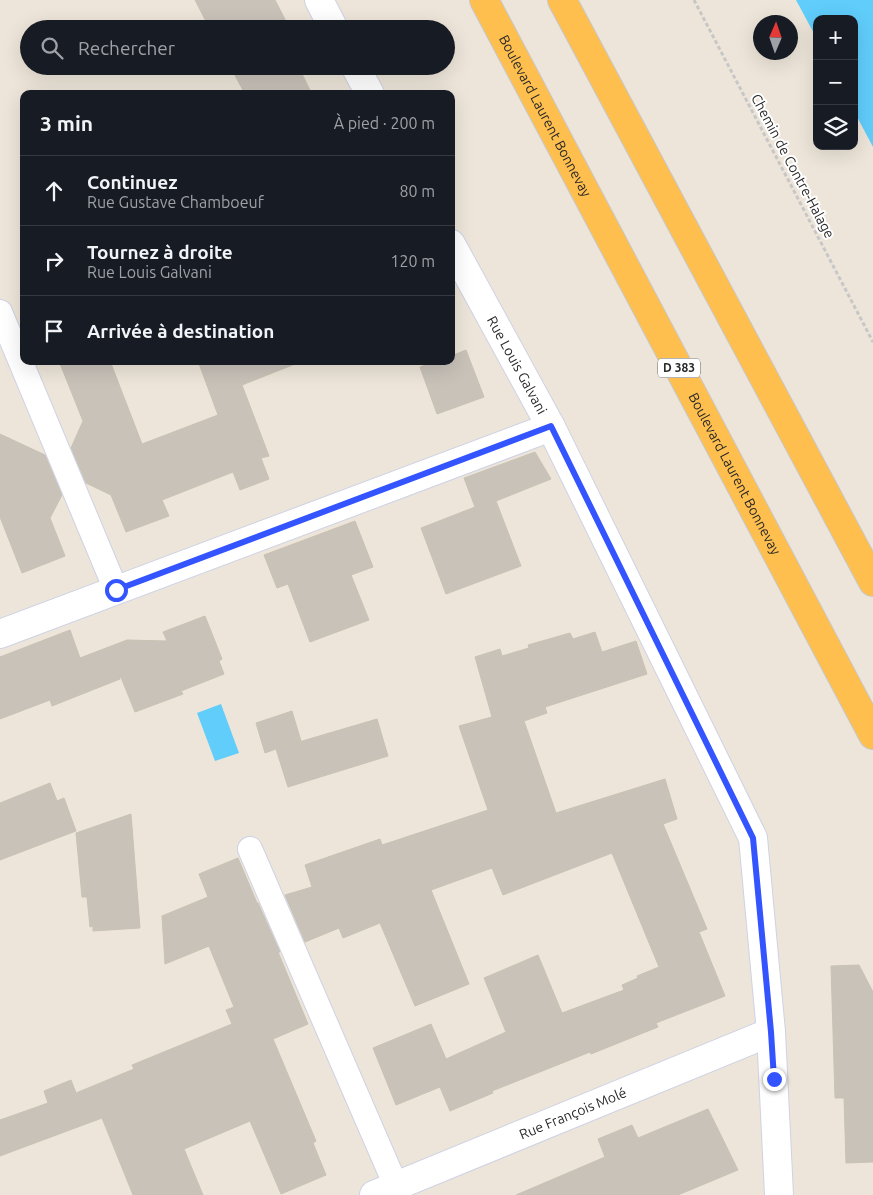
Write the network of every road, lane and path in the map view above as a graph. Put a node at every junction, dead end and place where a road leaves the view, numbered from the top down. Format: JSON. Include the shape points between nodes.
{"nodes":[{"id":1,"x":319,"y":0,"type":"edge"},
{"id":2,"x":484,"y":0,"type":"edge"},
{"id":3,"x":562,"y":0,"type":"edge"},
{"id":4,"x":694,"y":0,"type":"edge"},
{"id":5,"x":329,"y":20,"type":"edge"},
{"id":6,"x":360,"y":75,"type":"edge"},
{"id":7,"x":368,"y":90,"type":"edge"},
{"id":8,"x":455,"y":251,"type":"edge"},
{"id":9,"x":0,"y":312,"type":"edge"},
{"id":10,"x":873,"y":342,"type":"edge"},
{"id":11,"x":20,"y":360,"type":"edge"},
{"id":12,"x":22,"y":365,"type":"edge"},
{"id":13,"x":551,"y":426,"type":"junction"},
{"id":14,"x":853,"y":545,"type":"junction"},
{"id":15,"x":873,"y":566,"type":"edge"},
{"id":16,"x":873,"y":582,"type":"edge"},
{"id":17,"x":116,"y":590,"type":"junction"},
{"id":18,"x":0,"y":634,"type":"edge"},
{"id":19,"x":873,"y":735,"type":"edge"},
{"id":20,"x":250,"y":849,"type":"dead end"},
{"id":21,"x":771,"y":1032,"type":"junction"},
{"id":22,"x":385,"y":1190,"type":"edge"},
{"id":23,"x":779,"y":1195,"type":"edge"}],
"edges":[{"from":1,"to":5,"type":"street"},
{"from":2,"to":19,"type":"highway","name":"Boulevard Laurent Bonnevay","number":"D 383"},
{"from":3,"to":14,"type":"highway"},
{"from":4,"to":10,"type":"path","name":"Chemin de Contre-Halage"},
{"from":6,"to":7,"type":"street"},
{"from":8,"to":13,"type":"street","name":"Rue Louis Galvani"},
{"from":9,"to":11,"type":"lane"},
{"from":12,"to":17,"type":"lane"},
{"from":13,"to":17,"type":"street"},
{"from":13,"to":21,"type":"street","name":"Rue Louis Galvani","via":[[753,838]]},
{"from":14,"to":15,"type":"highway"},
{"from":14,"to":16,"type":"highway"},
{"from":17,"to":18,"type":"street"},
{"from":20,"to":22,"type":"lane"},
{"from":21,"to":22,"type":"street","name":"Rue François Molé"},
{"from":21,"to":23,"type":"street","name":"Rue Louis Galvani"}]}
